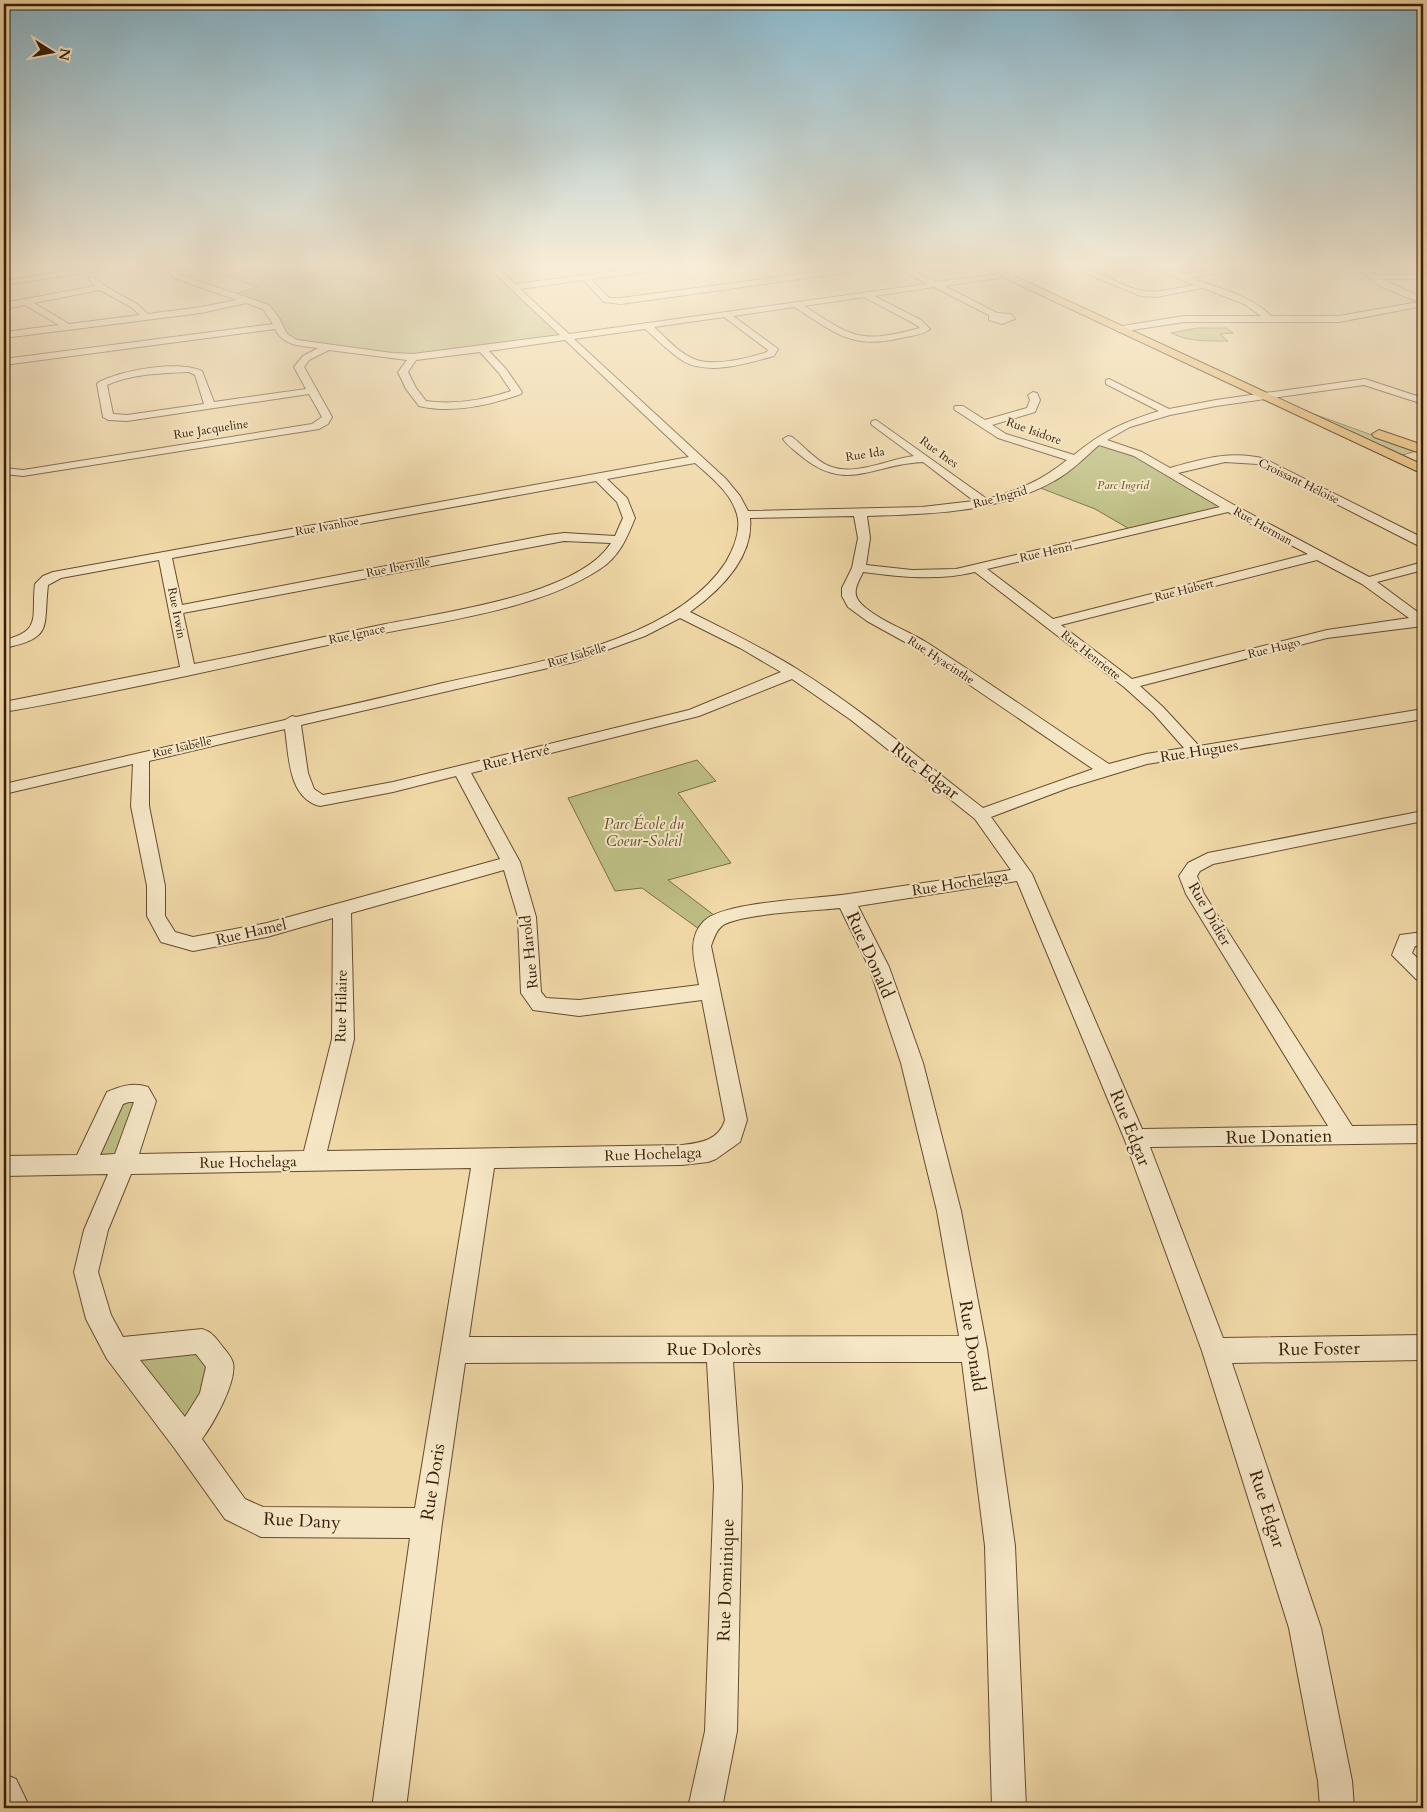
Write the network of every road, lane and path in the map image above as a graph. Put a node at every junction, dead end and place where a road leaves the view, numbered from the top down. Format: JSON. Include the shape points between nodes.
{"nodes":[{"id":1,"x":76,"y":353,"type":"edge"},
{"id":2,"x":316,"y":353,"type":"edge"},
{"id":3,"x":375,"y":353,"type":"edge"},
{"id":4,"x":451,"y":353,"type":"edge"},
{"id":5,"x":485,"y":353,"type":"edge"},
{"id":6,"x":583,"y":353,"type":"edge"},
{"id":7,"x":679,"y":353,"type":"edge"},
{"id":8,"x":772,"y":353,"type":"edge"},
{"id":9,"x":1177,"y":353,"type":"edge"},
{"id":10,"x":413,"y":357,"type":"junction"},
{"id":11,"x":4,"y":362,"type":"edge"},
{"id":12,"x":1109,"y":382,"type":"dead end"},
{"id":13,"x":1365,"y":382,"type":"joint"},
{"id":14,"x":311,"y":391,"type":"junction"},
{"id":15,"x":1423,"y":392,"type":"edge"},
{"id":16,"x":1033,"y":395,"type":"dead end"},
{"id":17,"x":1269,"y":395,"type":"junction"},
{"id":18,"x":1407,"y":396,"type":"junction"},
{"id":19,"x":1423,"y":401,"type":"edge"},
{"id":20,"x":210,"y":406,"type":"junction"},
{"id":21,"x":959,"y":408,"type":"dead end"},
{"id":22,"x":1168,"y":412,"type":"junction"},
{"id":23,"x":876,"y":424,"type":"dead end"},
{"id":24,"x":982,"y":424,"type":"junction"},
{"id":25,"x":788,"y":439,"type":"dead end"},
{"id":26,"x":1098,"y":441,"type":"junction"},
{"id":27,"x":1423,"y":450,"type":"edge"},
{"id":28,"x":1423,"y":455,"type":"edge"},
{"id":29,"x":697,"y":459,"type":"junction"},
{"id":30,"x":925,"y":459,"type":"junction"},
{"id":31,"x":1076,"y":459,"type":"junction"},
{"id":32,"x":1423,"y":470,"type":"edge"},
{"id":33,"x":4,"y":471,"type":"edge"},
{"id":34,"x":1168,"y":472,"type":"junction"},
{"id":35,"x":599,"y":476,"type":"junction"},
{"id":36,"x":985,"y":503,"type":"junction"},
{"id":37,"x":1230,"y":508,"type":"junction"},
{"id":38,"x":860,"y":514,"type":"junction"},
{"id":39,"x":743,"y":515,"type":"junction"},
{"id":40,"x":620,"y":540,"type":"junction"},
{"id":41,"x":1423,"y":542,"type":"edge"},
{"id":42,"x":165,"y":556,"type":"junction"},
{"id":43,"x":1317,"y":556,"type":"junction"},
{"id":44,"x":1423,"y":566,"type":"edge"},
{"id":45,"x":859,"y":568,"type":"junction"},
{"id":46,"x":977,"y":568,"type":"junction"},
{"id":47,"x":1367,"y":581,"type":"junction"},
{"id":48,"x":177,"y":610,"type":"junction"},
{"id":49,"x":679,"y":612,"type":"junction"},
{"id":50,"x":1422,"y":621,"type":"edge"},
{"id":51,"x":1050,"y":624,"type":"junction"},
{"id":52,"x":4,"y":644,"type":"edge"},
{"id":53,"x":188,"y":670,"type":"junction"},
{"id":54,"x":793,"y":673,"type":"junction"},
{"id":55,"x":1129,"y":684,"type":"junction"},
{"id":56,"x":4,"y":707,"type":"edge"},
{"id":57,"x":1423,"y":714,"type":"edge"},
{"id":58,"x":292,"y":721,"type":"junction"},
{"id":59,"x":1196,"y":752,"type":"junction"},
{"id":60,"x":141,"y":757,"type":"junction"},
{"id":61,"x":461,"y":770,"type":"junction"},
{"id":62,"x":1106,"y":770,"type":"junction"},
{"id":63,"x":5,"y":792,"type":"edge"},
{"id":64,"x":981,"y":815,"type":"junction"},
{"id":65,"x":1423,"y":816,"type":"edge"},
{"id":66,"x":511,"y":862,"type":"junction"},
{"id":67,"x":1023,"y":874,"type":"junction"},
{"id":68,"x":846,"y":901,"type":"junction"},
{"id":69,"x":342,"y":909,"type":"junction"},
{"id":70,"x":1423,"y":940,"type":"edge"},
{"id":71,"x":1423,"y":974,"type":"edge"},
{"id":72,"x":710,"y":991,"type":"junction"},
{"id":73,"x":1423,"y":1134,"type":"edge"},
{"id":74,"x":1346,"y":1136,"type":"junction"},
{"id":75,"x":1135,"y":1138,"type":"junction"},
{"id":76,"x":484,"y":1157,"type":"junction"},
{"id":77,"x":313,"y":1161,"type":"junction"},
{"id":78,"x":124,"y":1163,"type":"junction"},
{"id":79,"x":4,"y":1166,"type":"edge"},
{"id":80,"x":83,"y":1166,"type":"junction"},
{"id":81,"x":1423,"y":1347,"type":"edge"},
{"id":82,"x":719,"y":1349,"type":"junction"},
{"id":83,"x":974,"y":1349,"type":"junction"},
{"id":84,"x":116,"y":1350,"type":"junction"},
{"id":85,"x":455,"y":1350,"type":"junction"},
{"id":86,"x":1216,"y":1351,"type":"junction"},
{"id":87,"x":185,"y":1439,"type":"junction"},
{"id":88,"x":426,"y":1523,"type":"junction"},
{"id":89,"x":4,"y":1791,"type":"edge"},
{"id":90,"x":13,"y":1808,"type":"edge"},
{"id":91,"x":389,"y":1808,"type":"edge"},
{"id":92,"x":705,"y":1808,"type":"edge"},
{"id":93,"x":1009,"y":1808,"type":"edge"},
{"id":94,"x":1337,"y":1808,"type":"edge"}],
"edges":[{"from":1,"to":11,"type":"street"},
{"from":2,"to":14,"type":"street","name":"Rue Jacqueline","via":[[299,367]]},
{"from":3,"to":10,"type":"street"},
{"from":4,"to":10,"type":"street"},
{"from":5,"to":10,"type":"street","via":[[516,392],[446,406],[424,404],[411,389],[403,372]]},
{"from":6,"to":29,"type":"street","name":"Rue Isabelle"},
{"from":7,"to":8,"type":"street","via":[[693,362],[712,364]]},
{"from":9,"to":17,"type":"main road"},
{"from":12,"to":22,"type":"street"},
{"from":13,"to":17,"type":"street","name":"Rue Ingrid"},
{"from":13,"to":18,"type":"street"},
{"from":14,"to":20,"type":"street"},
{"from":14,"to":33,"type":"street","name":"Rue Jacqueline","via":[[328,418],[315,426],[23,473]]},
{"from":15,"to":18,"type":"street"},
{"from":16,"to":24,"type":"street","via":[[1035,400],[1031,410]]},
{"from":17,"to":22,"type":"street","name":"Rue Ingrid"},
{"from":17,"to":27,"type":"main road"},
{"from":17,"to":32,"type":"main road"},
{"from":18,"to":19,"type":"street"},
{"from":20,"to":20,"type":"street","via":[[199,373],[190,369],[124,376],[102,384],[108,417]]},
{"from":21,"to":24,"type":"street","name":"Rue Isidore"},
{"from":22,"to":26,"type":"street","name":"Rue Ingrid","via":[[1126,425]]},
{"from":23,"to":30,"type":"street","name":"Rue Ines"},
{"from":24,"to":31,"type":"street","name":"Rue Isidore","via":[[1022,444]]},
{"from":25,"to":30,"type":"street","name":"Rue Ida","via":[[823,467],[835,472]]},
{"from":26,"to":31,"type":"street","name":"Rue Ingrid"},
{"from":26,"to":34,"type":"street","name":"Rue Herman","via":[[1121,447]]},
{"from":28,"to":32,"type":"main road","via":[[1410,458]]},
{"from":29,"to":35,"type":"street","name":"Rue Ivanhoe"},
{"from":29,"to":39,"type":"street","name":"Rue Isabelle","via":[[720,478]]},
{"from":30,"to":36,"type":"street","name":"Rue Ines"},
{"from":31,"to":36,"type":"street","name":"Rue Ingrid","via":[[1052,478],[1024,492]]},
{"from":34,"to":37,"type":"street","name":"Rue Herman"},
{"from":34,"to":41,"type":"street","name":"Croissant Héloise","via":[[1224,458],[1244,456],[1260,460]]},
{"from":35,"to":40,"type":"street","name":"Rue Ignace","via":[[623,502],[629,518]]},
{"from":35,"to":42,"type":"street","name":"Rue Ivanhoe"},
{"from":36,"to":38,"type":"street","name":"Rue Ingrid","via":[[922,512]]},
{"from":37,"to":43,"type":"street","name":"Rue Herman"},
{"from":37,"to":46,"type":"street","name":"Rue Henri"},
{"from":38,"to":39,"type":"street","name":"Rue Ingrid"},
{"from":38,"to":45,"type":"street","name":"Rue Hyacinthe","via":[[864,538]]},
{"from":39,"to":49,"type":"street","name":"Rue Isabelle","via":[[742,542],[731,565],[704,596]]},
{"from":40,"to":48,"type":"street","name":"Rue Iberville","via":[[548,539]]},
{"from":40,"to":53,"type":"street","name":"Rue Ignace","via":[[612,552],[595,566],[530,596]]},
{"from":42,"to":48,"type":"street","name":"Rue Irwin"},
{"from":42,"to":52,"type":"street","name":"Rue Ivanhoe","via":[[48,579],[41,589],[41,622],[32,635]]},
{"from":43,"to":47,"type":"street","name":"Rue Herman"},
{"from":43,"to":51,"type":"street","name":"Rue Hubert"},
{"from":44,"to":47,"type":"street"},
{"from":45,"to":46,"type":"street","name":"Rue Henri","via":[[930,575]]},
{"from":45,"to":62,"type":"street","name":"Rue Hyacinthe","via":[[849,588],[853,604],[919,644]]},
{"from":46,"to":51,"type":"street","name":"Rue Henriette"},
{"from":47,"to":50,"type":"street","name":"Rue Herman"},
{"from":48,"to":53,"type":"street","name":"Rue Irwin"},
{"from":49,"to":54,"type":"street","name":"Rue Edgar"},
{"from":49,"to":58,"type":"street","name":"Rue Isabelle","via":[[614,644],[569,659]]},
{"from":50,"to":55,"type":"street","name":"Rue Hugo","via":[[1327,634]]},
{"from":51,"to":55,"type":"street","name":"Rue Henriette"},
{"from":53,"to":56,"type":"street","name":"Rue Ignace"},
{"from":54,"to":61,"type":"street","name":"Rue Hervé","via":[[694,713]]},
{"from":54,"to":64,"type":"street","name":"Rue Edgar","via":[[856,717]]},
{"from":55,"to":59,"type":"street","name":"Rue Henriette"},
{"from":57,"to":59,"type":"street","name":"Rue Hugues"},
{"from":58,"to":60,"type":"street","name":"Rue Isabelle"},
{"from":58,"to":61,"type":"street","name":"Rue Hervé","via":[[306,791],[320,801]]},
{"from":59,"to":62,"type":"street","name":"Rue Hugues"},
{"from":60,"to":63,"type":"street","name":"Rue Isabelle"},
{"from":60,"to":69,"type":"street","name":"Rue Hamel","via":[[140,806],[156,886],[156,916],[168,937],[193,944],[267,930]]},
{"from":61,"to":66,"type":"street","name":"Rue Harold"},
{"from":62,"to":64,"type":"street","name":"Rue Hugues"},
{"from":64,"to":67,"type":"street","name":"Rue Edgar"},
{"from":65,"to":74,"type":"street","name":"Rue Didier","via":[[1208,859],[1194,867],[1188,876],[1195,894]]},
{"from":66,"to":69,"type":"street","name":"Rue Hamel"},
{"from":66,"to":72,"type":"street","name":"Rue Harold","via":[[527,917],[531,993],[540,1006],[580,1008]]},
{"from":67,"to":68,"type":"street","name":"Rue Hochelaga"},
{"from":67,"to":75,"type":"street","name":"Rue Edgar"},
{"from":68,"to":72,"type":"street","name":"Rue Hochelaga","via":[[751,911],[719,919],[710,926],[702,946]]},
{"from":68,"to":83,"type":"street","name":"Rue Donald","via":[[879,967],[912,1063],[948,1211]]},
{"from":69,"to":77,"type":"street","name":"Rue Hilaire","via":[[343,1039]]},
{"from":70,"to":71,"type":"street","via":[[1407,940],[1402,955]]},
{"from":72,"to":76,"type":"street","name":"Rue Hochelaga","via":[[736,1120],[732,1135],[708,1152],[682,1155]]},
{"from":73,"to":74,"type":"street","name":"Rue Donatien"},
{"from":74,"to":75,"type":"street","name":"Rue Donatien"},
{"from":75,"to":86,"type":"street","name":"Rue Edgar"},
{"from":76,"to":77,"type":"street","name":"Rue Hochelaga"},
{"from":76,"to":85,"type":"street","name":"Rue Doris"},
{"from":77,"to":78,"type":"street","name":"Rue Hochelaga"},
{"from":78,"to":80,"type":"street","name":"Rue Hochelaga"},
{"from":78,"to":80,"type":"street","via":[[145,1101],[140,1093],[127,1093],[115,1098]]},
{"from":78,"to":84,"type":"street","name":"Rue Dany","via":[[96,1230],[86,1272],[99,1319]]},
{"from":79,"to":80,"type":"street","name":"Rue Hochelaga"},
{"from":81,"to":86,"type":"street","name":"Rue Foster"},
{"from":82,"to":83,"type":"street","name":"Rue Dolorès"},
{"from":82,"to":85,"type":"street","name":"Rue Dolorès"},
{"from":82,"to":92,"type":"street","name":"Rue Dominique","via":[[728,1486],[722,1712]]},
{"from":83,"to":93,"type":"street","name":"Rue Donald","via":[[1000,1546]]},
{"from":84,"to":87,"type":"street","name":"Rue Dany"},
{"from":84,"to":87,"type":"street","via":[[202,1341],[220,1364],[217,1384],[206,1411]]},
{"from":85,"to":88,"type":"street","name":"Rue Doris"},
{"from":86,"to":94,"type":"street","name":"Rue Edgar","via":[[1305,1628],[1335,1781]]},
{"from":87,"to":88,"type":"street","name":"Rue Dany","via":[[235,1509],[261,1522]]},
{"from":88,"to":91,"type":"street","name":"Rue Doris"},
{"from":89,"to":90,"type":"street"}]}
